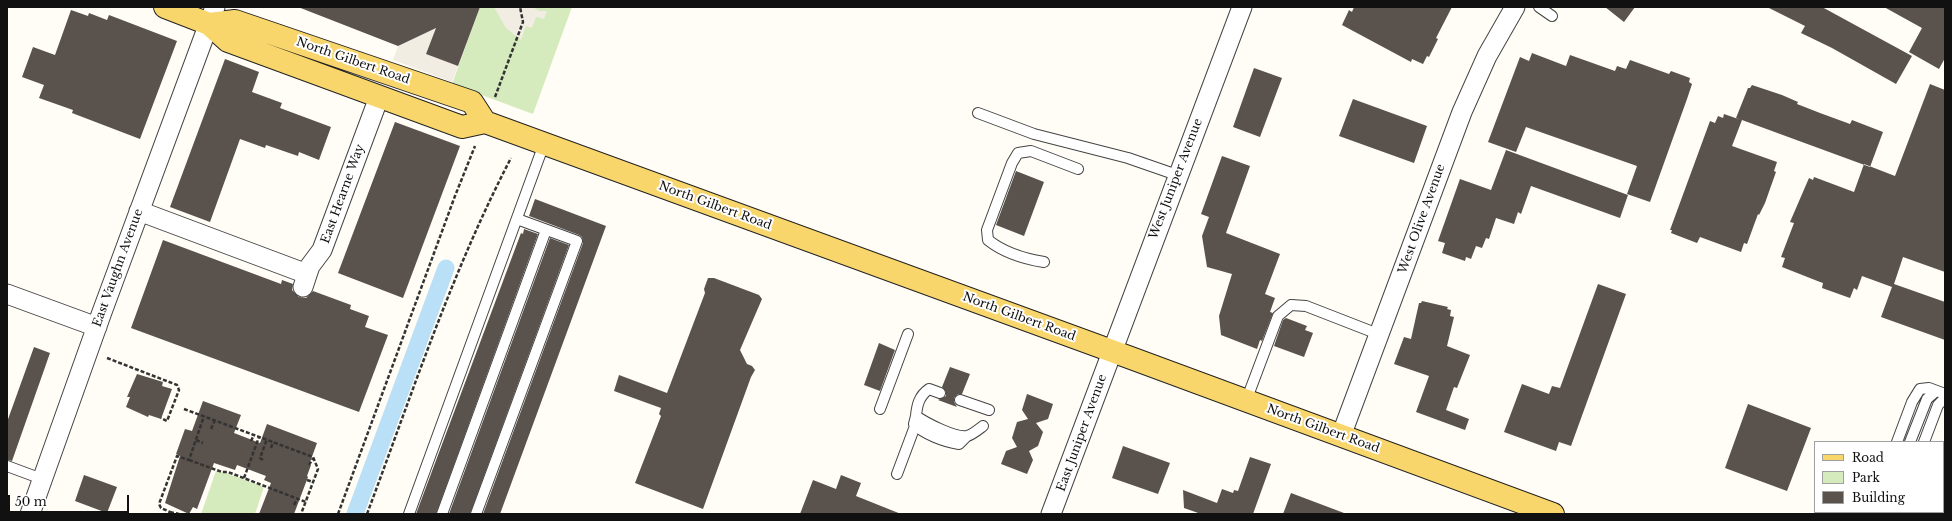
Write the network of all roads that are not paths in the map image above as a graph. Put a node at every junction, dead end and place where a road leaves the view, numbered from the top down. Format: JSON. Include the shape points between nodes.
{"nodes":[{"id":1,"x":165,"y":7,"type":"edge"},
{"id":2,"x":1242,"y":7,"type":"edge"},
{"id":3,"x":1516,"y":7,"type":"edge"},
{"id":4,"x":1539,"y":7,"type":"edge"},
{"id":5,"x":212,"y":15,"type":"edge"},
{"id":6,"x":1552,"y":16,"type":"dead end"},
{"id":7,"x":379,"y":97,"type":"junction"},
{"id":8,"x":978,"y":113,"type":"dead end"},
{"id":9,"x":485,"y":122,"type":"junction"},
{"id":10,"x":544,"y":144,"type":"junction"},
{"id":11,"x":1078,"y":169,"type":"dead end"},
{"id":12,"x":1177,"y":175,"type":"junction"},
{"id":13,"x":139,"y":211,"type":"junction"},
{"id":14,"x":517,"y":219,"type":"junction"},
{"id":15,"x":546,"y":230,"type":"junction"},
{"id":16,"x":1044,"y":262,"type":"dead end"},
{"id":17,"x":7,"y":294,"type":"edge"},
{"id":18,"x":97,"y":327,"type":"junction"},
{"id":19,"x":908,"y":334,"type":"dead end"},
{"id":20,"x":1378,"y":334,"type":"junction"},
{"id":21,"x":1112,"y":351,"type":"junction"},
{"id":22,"x":940,"y":393,"type":"dead end"},
{"id":23,"x":1942,"y":394,"type":"edge"},
{"id":24,"x":960,"y":400,"type":"dead end"},
{"id":25,"x":1246,"y":401,"type":"junction"},
{"id":26,"x":880,"y":409,"type":"dead end"},
{"id":27,"x":989,"y":410,"type":"dead end"},
{"id":28,"x":916,"y":421,"type":"junction"},
{"id":29,"x":983,"y":426,"type":"dead end"},
{"id":30,"x":1342,"y":436,"type":"junction"},
{"id":31,"x":1897,"y":441,"type":"edge"},
{"id":32,"x":1910,"y":441,"type":"edge"},
{"id":33,"x":1917,"y":441,"type":"edge"},
{"id":34,"x":1924,"y":441,"type":"edge"},
{"id":35,"x":7,"y":466,"type":"edge"},
{"id":36,"x":897,"y":474,"type":"dead end"},
{"id":37,"x":42,"y":479,"type":"junction"},
{"id":38,"x":30,"y":514,"type":"edge"},
{"id":39,"x":408,"y":514,"type":"edge"},
{"id":40,"x":442,"y":514,"type":"edge"},
{"id":41,"x":476,"y":514,"type":"edge"},
{"id":42,"x":1051,"y":514,"type":"edge"},
{"id":43,"x":1553,"y":514,"type":"edge"}],
"edges":[{"from":1,"to":5,"type":"main road","name":"North Gilbert Road"},
{"from":2,"to":12,"type":"street","name":"West Juniper Avenue"},
{"from":3,"to":20,"type":"street","name":"West Olive Avenue","via":[[1488,56],[1462,112]]},
{"from":4,"to":6,"type":"lane"},
{"from":5,"to":7,"type":"main road","name":"North Gilbert Road","via":[[228,41]]},
{"from":5,"to":9,"type":"main road","name":"North Gilbert Road","via":[[472,102]]},
{"from":5,"to":13,"type":"street","name":"East Vaughn Avenue"},
{"from":7,"to":9,"type":"main road","name":"North Gilbert Road","via":[[462,126]]},
{"from":7,"to":13,"type":"street","name":"East Hearne Way","via":[[322,250],[310,266],[305,281]]},
{"from":8,"to":12,"type":"lane","via":[[1034,134],[1128,158]]},
{"from":9,"to":10,"type":"main road","name":"North Gilbert Road"},
{"from":10,"to":14,"type":"lane"},
{"from":10,"to":21,"type":"main road","name":"North Gilbert Road"},
{"from":11,"to":16,"type":"lane","via":[[1031,151],[1018,153],[987,230],[988,240],[995,246],[1028,259]]},
{"from":12,"to":21,"type":"street","name":"West Juniper Avenue"},
{"from":13,"to":18,"type":"street","name":"East Vaughn Avenue"},
{"from":14,"to":15,"type":"lane"},
{"from":14,"to":39,"type":"lane"},
{"from":15,"to":40,"type":"lane"},
{"from":15,"to":41,"type":"lane","via":[[577,241]]},
{"from":17,"to":18,"type":"street"},
{"from":18,"to":37,"type":"street","name":"East Vaughn Avenue"},
{"from":19,"to":26,"type":"lane"},
{"from":20,"to":25,"type":"lane","via":[[1306,306],[1292,305],[1278,316]]},
{"from":20,"to":30,"type":"street","name":"West Olive Avenue"},
{"from":21,"to":25,"type":"main road","name":"North Gilbert Road"},
{"from":21,"to":42,"type":"street","name":"East Juniper Avenue"},
{"from":22,"to":28,"type":"lane","via":[[929,389],[924,393],[917,404]]},
{"from":23,"to":31,"type":"lane","via":[[1929,388],[1920,390],[1912,402]]},
{"from":23,"to":32,"type":"lane","via":[[1927,399]]},
{"from":23,"to":33,"type":"lane","via":[[1934,401]]},
{"from":23,"to":34,"type":"lane"},
{"from":24,"to":27,"type":"lane"},
{"from":25,"to":30,"type":"main road","name":"North Gilbert Road"},
{"from":28,"to":29,"type":"lane","via":[[967,436]]},
{"from":28,"to":36,"type":"lane"},
{"from":30,"to":43,"type":"main road","name":"North Gilbert Road"},
{"from":35,"to":37,"type":"lane"},
{"from":37,"to":38,"type":"street","name":"East Vaughn Avenue"}]}
